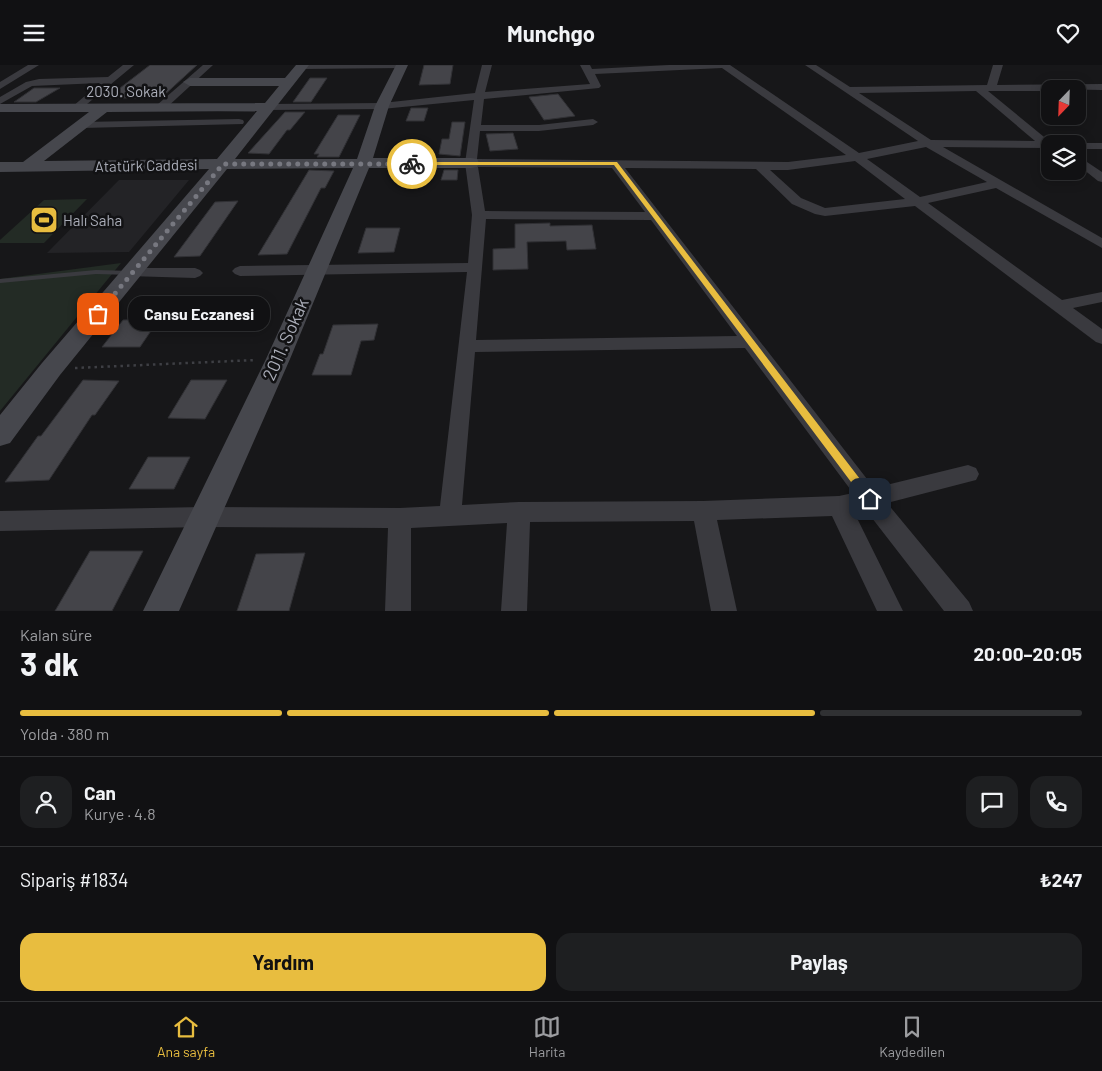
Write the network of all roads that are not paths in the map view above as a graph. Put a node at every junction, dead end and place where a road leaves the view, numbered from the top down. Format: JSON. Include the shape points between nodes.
{"nodes":[{"id":1,"x":34,"y":65,"type":"edge"},
{"id":2,"x":128,"y":65,"type":"edge"},
{"id":3,"x":208,"y":65,"type":"edge"},
{"id":4,"x":402,"y":65,"type":"edge"},
{"id":5,"x":487,"y":65,"type":"edge"},
{"id":6,"x":724,"y":65,"type":"edge"},
{"id":7,"x":810,"y":65,"type":"edge"},
{"id":8,"x":998,"y":65,"type":"edge"},
{"id":9,"x":587,"y":69,"type":"edge"},
{"id":10,"x":298,"y":71,"type":"edge"},
{"id":11,"x":112,"y":80,"type":"junction"},
{"id":12,"x":190,"y":82,"type":"junction"},
{"id":13,"x":0,"y":86,"type":"edge"},
{"id":14,"x":1102,"y":87,"type":"edge"},
{"id":15,"x":978,"y":88,"type":"junction"},
{"id":16,"x":991,"y":88,"type":"junction"},
{"id":17,"x":848,"y":90,"type":"junction"},
{"id":18,"x":479,"y":97,"type":"junction"},
{"id":19,"x":0,"y":101,"type":"edge"},
{"id":20,"x":382,"y":106,"type":"junction"},
{"id":21,"x":77,"y":107,"type":"junction"},
{"id":22,"x":104,"y":107,"type":"junction"},
{"id":23,"x":161,"y":107,"type":"junction"},
{"id":24,"x":260,"y":107,"type":"junction"},
{"id":25,"x":0,"y":108,"type":"edge"},
{"id":26,"x":593,"y":122,"type":"dead end"},
{"id":27,"x":239,"y":123,"type":"dead end"},
{"id":28,"x":82,"y":125,"type":"junction"},
{"id":29,"x":475,"y":128,"type":"junction"},
{"id":30,"x":1041,"y":139,"type":"edge"},
{"id":31,"x":928,"y":143,"type":"junction"},
{"id":32,"x":1041,"y":145,"type":"edge"},
{"id":33,"x":1086,"y":146,"type":"edge"},
{"id":34,"x":1102,"y":146,"type":"edge"},
{"id":35,"x":856,"y":157,"type":"junction"},
{"id":36,"x":471,"y":163,"type":"junction"},
{"id":37,"x":615,"y":163,"type":"junction"},
{"id":38,"x":223,"y":164,"type":"junction"},
{"id":39,"x":364,"y":165,"type":"junction"},
{"id":40,"x":760,"y":166,"type":"junction"},
{"id":41,"x":1086,"y":166,"type":"edge"},
{"id":42,"x":0,"y":167,"type":"edge"},
{"id":43,"x":27,"y":167,"type":"junction"},
{"id":44,"x":1102,"y":178,"type":"edge"},
{"id":45,"x":997,"y":184,"type":"junction"},
{"id":46,"x":916,"y":202,"type":"junction"},
{"id":47,"x":479,"y":215,"type":"junction"},
{"id":48,"x":654,"y":216,"type":"junction"},
{"id":49,"x":1102,"y":245,"type":"edge"},
{"id":50,"x":475,"y":267,"type":"junction"},
{"id":51,"x":316,"y":270,"type":"junction"},
{"id":52,"x":240,"y":271,"type":"dead end"},
{"id":53,"x":133,"y":273,"type":"junction"},
{"id":54,"x":195,"y":273,"type":"dead end"},
{"id":55,"x":0,"y":281,"type":"edge"},
{"id":56,"x":1102,"y":297,"type":"edge"},
{"id":57,"x":1058,"y":305,"type":"junction"},
{"id":58,"x":1102,"y":338,"type":"edge"},
{"id":59,"x":750,"y":342,"type":"junction"},
{"id":60,"x":466,"y":346,"type":"junction"},
{"id":61,"x":0,"y":435,"type":"edge"},
{"id":62,"x":968,"y":474,"type":"dead end"},
{"id":63,"x":870,"y":499,"type":"junction"},
{"id":64,"x":840,"y":506,"type":"junction"},
{"id":65,"x":703,"y":511,"type":"junction"},
{"id":66,"x":519,"y":512,"type":"junction"},
{"id":67,"x":450,"y":515,"type":"junction"},
{"id":68,"x":204,"y":517,"type":"junction"},
{"id":69,"x":400,"y":518,"type":"junction"},
{"id":70,"x":0,"y":521,"type":"edge"},
{"id":71,"x":161,"y":611,"type":"edge"},
{"id":72,"x":398,"y":611,"type":"edge"},
{"id":73,"x":514,"y":611,"type":"edge"},
{"id":74,"x":724,"y":611,"type":"edge"},
{"id":75,"x":890,"y":611,"type":"edge"},
{"id":76,"x":960,"y":611,"type":"edge"}],
"edges":[{"from":1,"to":13,"type":"street"},
{"from":2,"to":11,"type":"street"},
{"from":3,"to":12,"type":"street"},
{"from":4,"to":10,"type":"street"},
{"from":4,"to":20,"type":"street","name":"2011. Sokak"},
{"from":5,"to":18,"type":"street"},
{"from":6,"to":9,"type":"street"},
{"from":6,"to":35,"type":"street"},
{"from":7,"to":17,"type":"street"},
{"from":8,"to":16,"type":"street"},
{"from":9,"to":18,"type":"street","via":[[596,86]]},
{"from":10,"to":12,"type":"street"},
{"from":10,"to":24,"type":"street"},
{"from":11,"to":19,"type":"street","via":[[39,81]]},
{"from":11,"to":21,"type":"street"},
{"from":12,"to":23,"type":"street"},
{"from":14,"to":16,"type":"street"},
{"from":15,"to":16,"type":"street"},
{"from":15,"to":17,"type":"street"},
{"from":15,"to":30,"type":"street"},
{"from":17,"to":31,"type":"street"},
{"from":18,"to":20,"type":"street"},
{"from":18,"to":29,"type":"street"},
{"from":20,"to":24,"type":"street"},
{"from":20,"to":39,"type":"street","name":"2011. Sokak"},
{"from":21,"to":22,"type":"street","name":"2030. Sokak"},
{"from":21,"to":25,"type":"street","name":"2030. Sokak"},
{"from":22,"to":23,"type":"street","name":"2030. Sokak"},
{"from":22,"to":28,"type":"street"},
{"from":23,"to":24,"type":"street","name":"2030. Sokak"},
{"from":24,"to":38,"type":"street"},
{"from":26,"to":29,"type":"street","via":[[539,128]]},
{"from":27,"to":28,"type":"street"},
{"from":28,"to":43,"type":"street"},
{"from":29,"to":36,"type":"street"},
{"from":31,"to":32,"type":"street"},
{"from":31,"to":35,"type":"street"},
{"from":31,"to":45,"type":"street"},
{"from":33,"to":34,"type":"street"},
{"from":35,"to":40,"type":"street","via":[[788,166]]},
{"from":35,"to":46,"type":"street"},
{"from":36,"to":37,"type":"street"},
{"from":36,"to":39,"type":"street","name":"Atatürk Caddesi"},
{"from":36,"to":47,"type":"street"},
{"from":37,"to":40,"type":"street"},
{"from":37,"to":48,"type":"street"},
{"from":38,"to":39,"type":"street","name":"Atatürk Caddesi"},
{"from":38,"to":43,"type":"street","name":"Atatürk Caddesi"},
{"from":38,"to":53,"type":"street"},
{"from":39,"to":51,"type":"street","name":"2011. Sokak"},
{"from":40,"to":46,"type":"street","via":[[798,203],[818,211],[831,213]]},
{"from":41,"to":44,"type":"street"},
{"from":42,"to":43,"type":"street","name":"Atatürk Caddesi"},
{"from":45,"to":46,"type":"street"},
{"from":45,"to":49,"type":"street"},
{"from":46,"to":57,"type":"street"},
{"from":47,"to":48,"type":"street"},
{"from":47,"to":50,"type":"street"},
{"from":48,"to":59,"type":"street"},
{"from":50,"to":51,"type":"street"},
{"from":50,"to":60,"type":"street"},
{"from":51,"to":52,"type":"street"},
{"from":51,"to":68,"type":"street","name":"2011. Sokak"},
{"from":53,"to":54,"type":"street"},
{"from":53,"to":55,"type":"lane","via":[[96,272]]},
{"from":53,"to":61,"type":"street"},
{"from":56,"to":57,"type":"street"},
{"from":57,"to":58,"type":"street"},
{"from":59,"to":60,"type":"street"},
{"from":59,"to":63,"type":"street"},
{"from":60,"to":67,"type":"street"},
{"from":62,"to":63,"type":"street"},
{"from":63,"to":64,"type":"street"},
{"from":63,"to":76,"type":"street"},
{"from":64,"to":65,"type":"street"},
{"from":64,"to":75,"type":"street"},
{"from":65,"to":66,"type":"street"},
{"from":65,"to":74,"type":"street"},
{"from":66,"to":67,"type":"street"},
{"from":66,"to":73,"type":"street"},
{"from":67,"to":69,"type":"street"},
{"from":68,"to":69,"type":"street"},
{"from":68,"to":70,"type":"street"},
{"from":68,"to":71,"type":"street","name":"2011. Sokak"},
{"from":69,"to":72,"type":"street"}]}
